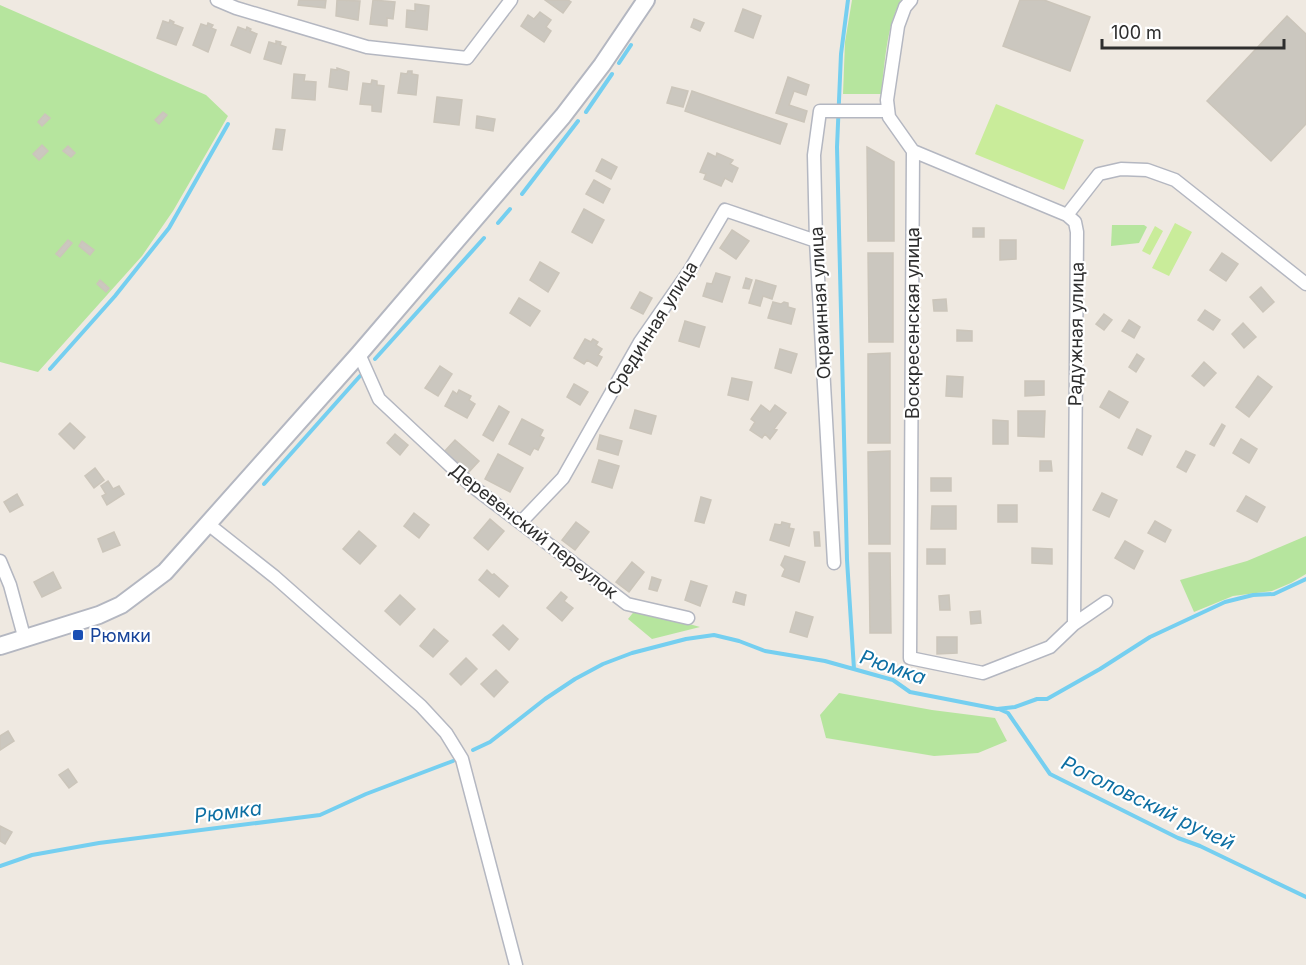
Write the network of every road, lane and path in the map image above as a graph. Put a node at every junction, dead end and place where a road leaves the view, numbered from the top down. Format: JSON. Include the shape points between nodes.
{"nodes":[{"id":1,"x":217,"y":0,"type":"edge"},
{"id":2,"x":511,"y":0,"type":"edge"},
{"id":3,"x":646,"y":0,"type":"edge"},
{"id":4,"x":911,"y":0,"type":"edge"},
{"id":5,"x":888,"y":111,"type":"junction"},
{"id":6,"x":913,"y":151,"type":"junction"},
{"id":7,"x":1067,"y":215,"type":"junction"},
{"id":8,"x":816,"y":241,"type":"junction"},
{"id":9,"x":1306,"y":284,"type":"edge"},
{"id":10,"x":359,"y":354,"type":"junction"},
{"id":11,"x":521,"y":522,"type":"junction"},
{"id":12,"x":208,"y":524,"type":"junction"},
{"id":13,"x":0,"y":561,"type":"edge"},
{"id":14,"x":834,"y":563,"type":"dead end"},
{"id":15,"x":1106,"y":602,"type":"dead end"},
{"id":16,"x":688,"y":618,"type":"dead end"},
{"id":17,"x":1074,"y":624,"type":"junction"},
{"id":18,"x":25,"y":640,"type":"junction"},
{"id":19,"x":0,"y":646,"type":"edge"},
{"id":20,"x":516,"y":965,"type":"edge"}],
"edges":[{"from":1,"to":2,"type":"street","via":[[367,47],[467,58]]},
{"from":3,"to":10,"type":"main road","via":[[563,116]]},
{"from":4,"to":5,"type":"street","via":[[898,26]]},
{"from":5,"to":6,"type":"street"},
{"from":5,"to":8,"type":"street","name":"Окраинная улица","via":[[820,111],[814,155]]},
{"from":6,"to":7,"type":"street"},
{"from":6,"to":17,"type":"street","name":"Воскресенская улица","via":[[910,658],[983,673],[1050,647]]},
{"from":7,"to":9,"type":"street","via":[[1099,174],[1121,169],[1147,170],[1175,180]]},
{"from":7,"to":17,"type":"street","name":"Радужная улица","via":[[1075,222],[1077,232]]},
{"from":8,"to":11,"type":"street","name":"Срединная улица","via":[[725,210],[690,270],[640,342],[563,478]]},
{"from":8,"to":14,"type":"street","name":"Окраинная улица"},
{"from":10,"to":11,"type":"street","name":"Деревенский переулок","via":[[379,399],[472,486]]},
{"from":10,"to":12,"type":"main road"},
{"from":11,"to":16,"type":"street","name":"Деревенский переулок","via":[[627,604]]},
{"from":12,"to":18,"type":"main road","via":[[165,572],[121,605]]},
{"from":12,"to":20,"type":"street","via":[[392,679],[446,733],[462,759]]},
{"from":13,"to":18,"type":"street"},
{"from":15,"to":17,"type":"street"},
{"from":18,"to":19,"type":"main road"}]}
